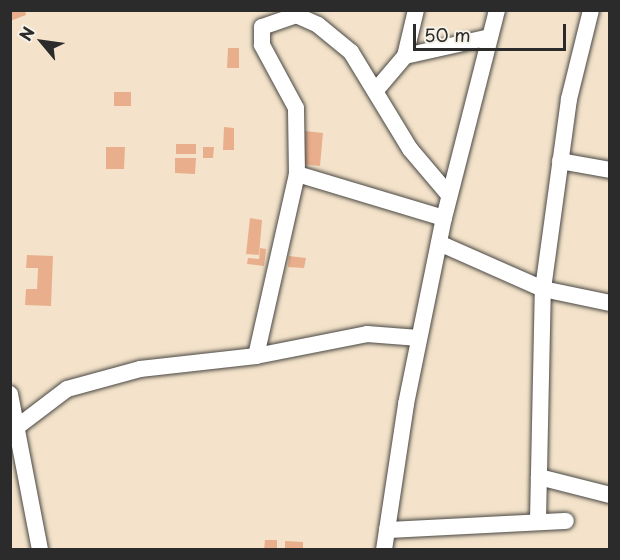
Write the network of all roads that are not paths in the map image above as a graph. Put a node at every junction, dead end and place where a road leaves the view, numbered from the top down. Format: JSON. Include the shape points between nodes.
{"nodes":[{"id":1,"x":416,"y":10,"type":"edge"},
{"id":2,"x":496,"y":10,"type":"edge"},
{"id":3,"x":591,"y":10,"type":"edge"},
{"id":4,"x":490,"y":37,"type":"junction"},
{"id":5,"x":405,"y":56,"type":"junction"},
{"id":6,"x":377,"y":90,"type":"junction"},
{"id":7,"x":560,"y":160,"type":"junction"},
{"id":8,"x":609,"y":170,"type":"edge"},
{"id":9,"x":297,"y":174,"type":"junction"},
{"id":10,"x":449,"y":195,"type":"junction"},
{"id":11,"x":444,"y":218,"type":"junction"},
{"id":12,"x":439,"y":243,"type":"junction"},
{"id":13,"x":543,"y":289,"type":"junction"},
{"id":14,"x":609,"y":303,"type":"edge"},
{"id":15,"x":419,"y":338,"type":"junction"},
{"id":16,"x":256,"y":356,"type":"junction"},
{"id":17,"x":10,"y":394,"type":"edge"},
{"id":18,"x":17,"y":427,"type":"junction"},
{"id":19,"x":539,"y":477,"type":"junction"},
{"id":20,"x":609,"y":495,"type":"edge"},
{"id":21,"x":538,"y":520,"type":"junction"},
{"id":22,"x":566,"y":521,"type":"dead end"},
{"id":23,"x":387,"y":530,"type":"junction"},
{"id":24,"x":40,"y":549,"type":"edge"},
{"id":25,"x":384,"y":549,"type":"edge"}],
"edges":[{"from":1,"to":5,"type":"street"},
{"from":2,"to":4,"type":"street"},
{"from":3,"to":7,"type":"street"},
{"from":4,"to":5,"type":"street"},
{"from":4,"to":10,"type":"street"},
{"from":5,"to":6,"type":"street"},
{"from":6,"to":9,"type":"street","via":[[351,52],[318,25],[296,15],[262,27],[262,45],[296,108]]},
{"from":6,"to":10,"type":"street","via":[[410,150]]},
{"from":7,"to":8,"type":"street"},
{"from":7,"to":13,"type":"street"},
{"from":9,"to":11,"type":"street"},
{"from":9,"to":16,"type":"street"},
{"from":10,"to":11,"type":"street"},
{"from":11,"to":12,"type":"street"},
{"from":12,"to":13,"type":"street"},
{"from":12,"to":15,"type":"street"},
{"from":13,"to":14,"type":"street"},
{"from":13,"to":19,"type":"street"},
{"from":15,"to":16,"type":"street","via":[[367,334]]},
{"from":15,"to":23,"type":"street"},
{"from":16,"to":18,"type":"street","via":[[140,369],[67,389]]},
{"from":17,"to":18,"type":"street"},
{"from":18,"to":24,"type":"street"},
{"from":19,"to":20,"type":"street"},
{"from":19,"to":21,"type":"street"},
{"from":21,"to":22,"type":"street"},
{"from":21,"to":23,"type":"street"},
{"from":23,"to":25,"type":"street"}]}
